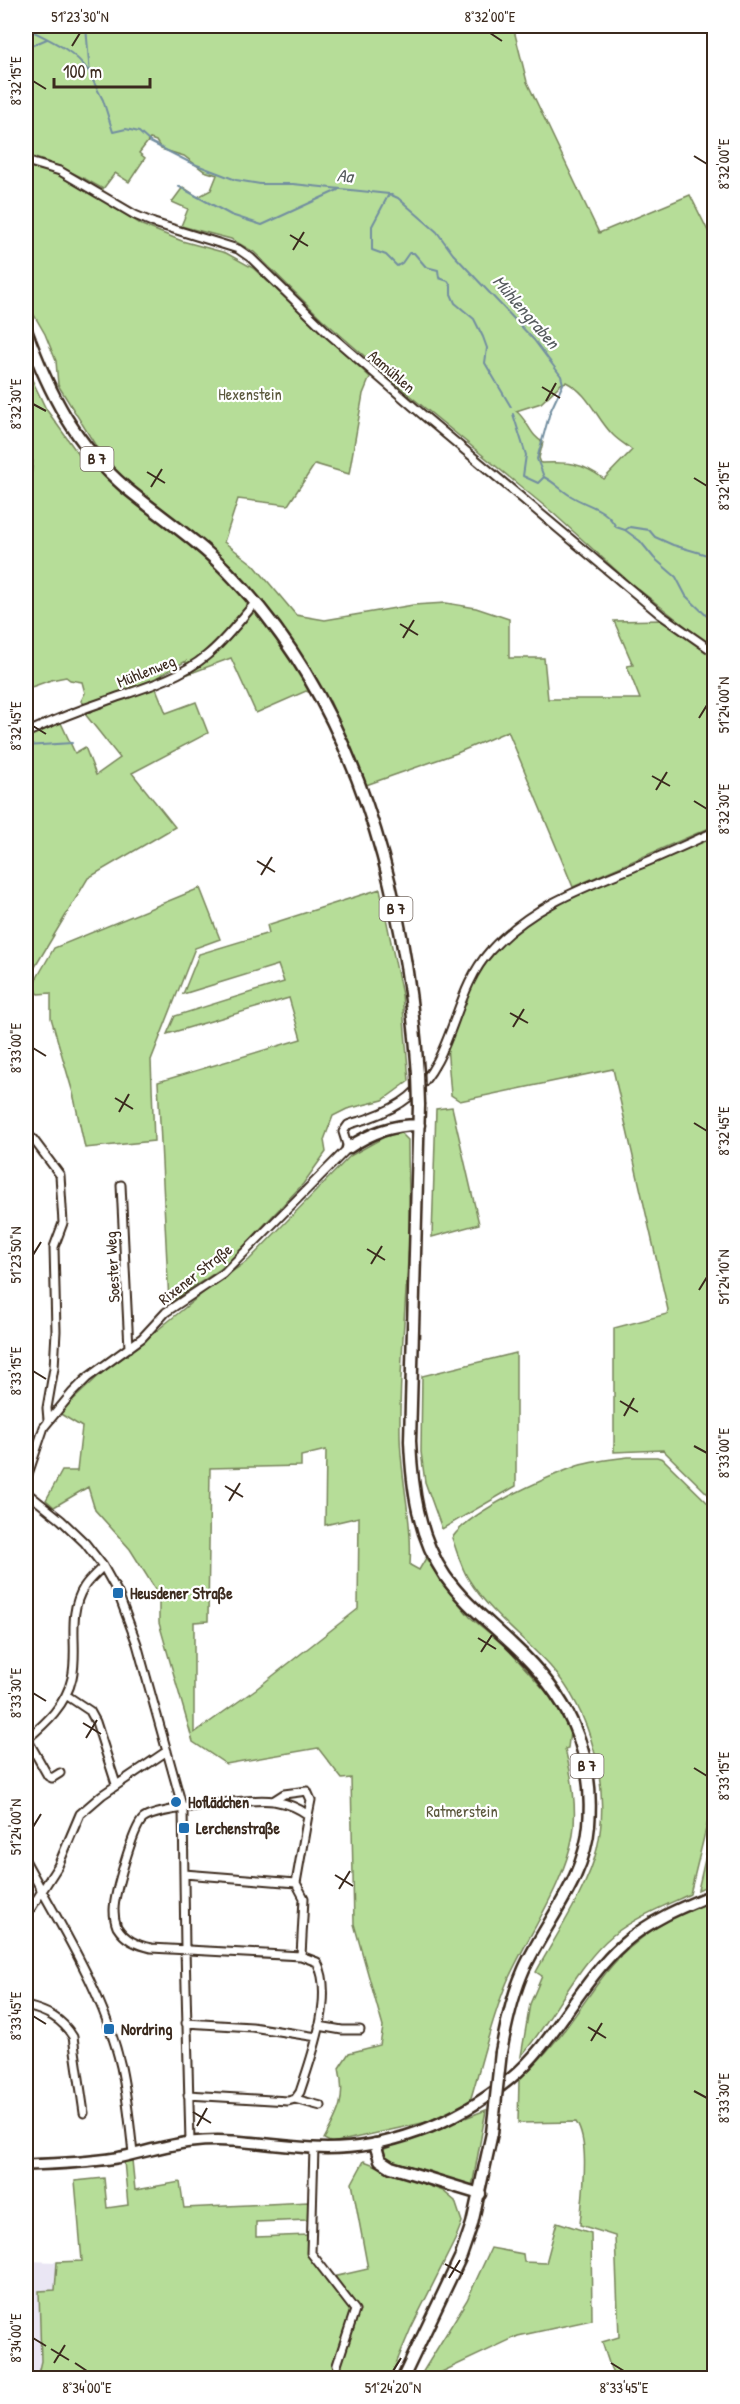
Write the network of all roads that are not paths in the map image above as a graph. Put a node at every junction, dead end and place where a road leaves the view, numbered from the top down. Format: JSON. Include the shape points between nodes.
{"nodes":[{"id":1,"x":26,"y":161,"type":"edge"},
{"id":2,"x":26,"y":330,"type":"edge"},
{"id":3,"x":256,"y":602,"type":"junction"},
{"id":4,"x":714,"y":652,"type":"edge"},
{"id":5,"x":26,"y":733,"type":"edge"},
{"id":6,"x":714,"y":832,"type":"edge"},
{"id":7,"x":419,"y":1125,"type":"junction"},
{"id":8,"x":26,"y":1134,"type":"edge"},
{"id":9,"x":348,"y":1148,"type":"junction"},
{"id":10,"x":122,"y":1185,"type":"dead end"},
{"id":11,"x":129,"y":1348,"type":"junction"},
{"id":12,"x":48,"y":1420,"type":"junction"},
{"id":13,"x":26,"y":1480,"type":"edge"},
{"id":14,"x":26,"y":1492,"type":"edge"},
{"id":15,"x":103,"y":1566,"type":"junction"},
{"id":16,"x":66,"y":1695,"type":"junction"},
{"id":17,"x":26,"y":1738,"type":"edge"},
{"id":18,"x":167,"y":1751,"type":"junction"},
{"id":19,"x":60,"y":1773,"type":"dead end"},
{"id":20,"x":116,"y":1785,"type":"junction"},
{"id":21,"x":273,"y":1801,"type":"junction"},
{"id":22,"x":183,"y":1809,"type":"junction"},
{"id":23,"x":308,"y":1815,"type":"junction"},
{"id":24,"x":26,"y":1862,"type":"edge"},
{"id":25,"x":184,"y":1874,"type":"junction"},
{"id":26,"x":296,"y":1883,"type":"junction"},
{"id":27,"x":42,"y":1893,"type":"junction"},
{"id":28,"x":714,"y":1894,"type":"edge"},
{"id":29,"x":26,"y":1916,"type":"edge"},
{"id":30,"x":185,"y":1949,"type":"junction"},
{"id":31,"x":301,"y":1956,"type":"junction"},
{"id":32,"x":26,"y":2006,"type":"edge"},
{"id":33,"x":186,"y":2023,"type":"junction"},
{"id":34,"x":319,"y":2026,"type":"junction"},
{"id":35,"x":360,"y":2030,"type":"dead end"},
{"id":36,"x":317,"y":2037,"type":"junction"},
{"id":37,"x":188,"y":2096,"type":"junction"},
{"id":38,"x":295,"y":2099,"type":"junction"},
{"id":39,"x":321,"y":2106,"type":"dead end"},
{"id":40,"x":84,"y":2113,"type":"dead end"},
{"id":41,"x":190,"y":2142,"type":"junction"},
{"id":42,"x":375,"y":2144,"type":"junction"},
{"id":43,"x":314,"y":2148,"type":"junction"},
{"id":44,"x":133,"y":2154,"type":"junction"},
{"id":45,"x":26,"y":2165,"type":"edge"},
{"id":46,"x":480,"y":2194,"type":"junction"},
{"id":47,"x":337,"y":2365,"type":"dead end"},
{"id":48,"x":403,"y":2379,"type":"edge"}],
"edges":[{"from":1,"to":4,"type":"street","name":"Aamühlen","via":[[60,171],[146,220],[230,247],[251,258],[328,333],[406,400],[661,615]]},
{"from":2,"to":3,"type":"main road","number":"B 7","via":[[51,394],[83,444],[127,488],[211,556]]},
{"from":3,"to":5,"type":"street","name":"Mühlenweg","via":[[213,650],[195,664]]},
{"from":3,"to":7,"type":"main road","number":"B 7","bridge":true,"via":[[308,677],[346,751],[370,813],[406,960],[414,1017]]},
{"from":6,"to":9,"type":"street","via":[[576,890],[512,930],[483,958],[469,982],[440,1057],[427,1079],[393,1107],[348,1125],[343,1132]]},
{"from":7,"to":9,"type":"main road","via":[[374,1132]]},
{"from":7,"to":46,"type":"main road","number":"B 7","bridge":true,"via":[[410,1441],[413,1485],[425,1536],[459,1595],[535,1666],[556,1692],[575,1725],[590,1783],[585,1847],[568,1890],[524,1968],[508,2017]]},
{"from":8,"to":12,"type":"street","via":[[60,1174],[63,1223],[54,1247],[56,1331]]},
{"from":9,"to":11,"type":"street","name":"Rixener Straße","via":[[233,1264],[166,1312]]},
{"from":10,"to":11,"type":"street","name":"Soester Weg"},
{"from":11,"to":12,"type":"street","name":"Rixener Straße","via":[[87,1378]]},
{"from":12,"to":13,"type":"street","name":"Rixener Straße"},
{"from":14,"to":15,"type":"street","via":[[72,1529]]},
{"from":15,"to":16,"type":"street","via":[[78,1599],[74,1668]]},
{"from":15,"to":18,"type":"street","via":[[129,1620]]},
{"from":16,"to":17,"type":"street","via":[[46,1723]]},
{"from":16,"to":20,"type":"street","via":[[90,1711]]},
{"from":17,"to":19,"type":"street","via":[[48,1776]]},
{"from":18,"to":20,"type":"street"},
{"from":18,"to":22,"type":"street"},
{"from":20,"to":27,"type":"street","via":[[80,1814]]},
{"from":21,"to":22,"type":"street"},
{"from":21,"to":23,"type":"street"},
{"from":21,"to":23,"type":"street","via":[[284,1794],[307,1791]]},
{"from":22,"to":25,"type":"street"},
{"from":22,"to":30,"type":"street","via":[[150,1815],[138,1824],[113,1907],[117,1927],[130,1941],[151,1948]]},
{"from":23,"to":26,"type":"street"},
{"from":24,"to":27,"type":"street"},
{"from":25,"to":26,"type":"street"},
{"from":25,"to":30,"type":"street"},
{"from":26,"to":31,"type":"street","via":[[304,1898]]},
{"from":27,"to":29,"type":"street"},
{"from":27,"to":44,"type":"street","via":[[79,1958],[109,2029],[120,2065]]},
{"from":28,"to":42,"type":"street","via":[[656,1919],[623,1944],[542,2047],[486,2098],[433,2127]]},
{"from":30,"to":31,"type":"street"},
{"from":30,"to":33,"type":"street"},
{"from":31,"to":34,"type":"street","via":[[317,1962],[322,1971]]},
{"from":32,"to":40,"type":"street","via":[[51,2014],[68,2027],[73,2037]]},
{"from":33,"to":36,"type":"street","via":[[252,2027]]},
{"from":33,"to":37,"type":"street"},
{"from":34,"to":35,"type":"street"},
{"from":34,"to":36,"type":"street"},
{"from":36,"to":38,"type":"street"},
{"from":37,"to":38,"type":"street"},
{"from":37,"to":41,"type":"street"},
{"from":38,"to":39,"type":"street"},
{"from":41,"to":43,"type":"street","via":[[246,2141]]},
{"from":41,"to":44,"type":"street"},
{"from":42,"to":43,"type":"street"},
{"from":42,"to":46,"type":"main road","via":[[380,2160],[391,2167]]},
{"from":43,"to":47,"type":"street","via":[[311,2253],[355,2310]]},
{"from":44,"to":45,"type":"street"},
{"from":46,"to":48,"type":"main road","number":"B 7","via":[[461,2256]]}]}
